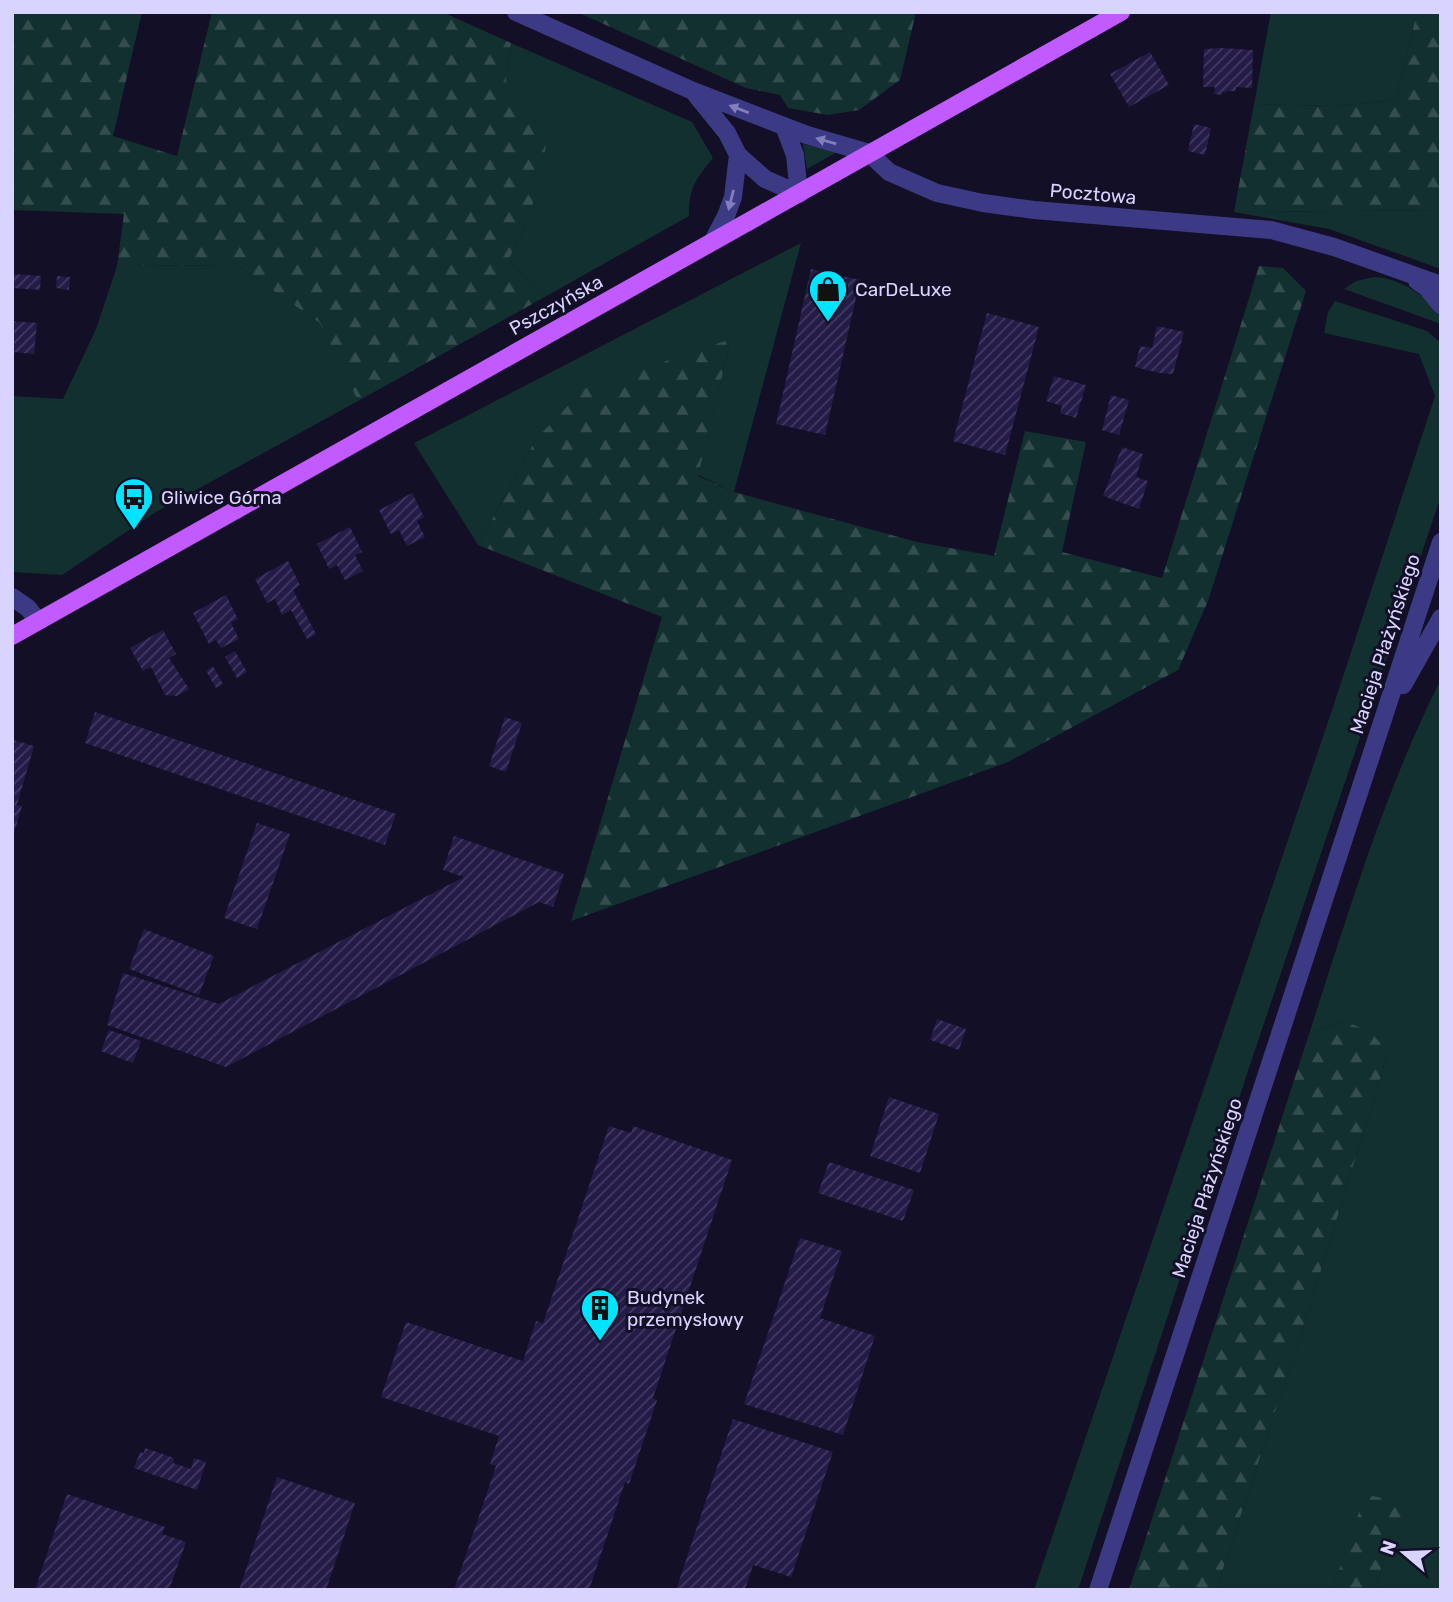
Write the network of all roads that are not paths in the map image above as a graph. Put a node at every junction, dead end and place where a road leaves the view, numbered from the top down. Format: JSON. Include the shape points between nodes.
{"nodes":[{"id":1,"x":516,"y":12,"type":"edge"},
{"id":2,"x":1121,"y":12,"type":"edge"},
{"id":3,"x":694,"y":91,"type":"junction"},
{"id":4,"x":784,"y":126,"type":"junction"},
{"id":5,"x":869,"y":152,"type":"junction"},
{"id":6,"x":738,"y":155,"type":"junction"},
{"id":7,"x":799,"y":194,"type":"junction"},
{"id":8,"x":713,"y":241,"type":"junction"},
{"id":9,"x":1409,"y":274,"type":"junction"},
{"id":10,"x":1441,"y":285,"type":"edge"},
{"id":11,"x":1441,"y":305,"type":"edge"},
{"id":12,"x":1441,"y":542,"type":"edge"},
{"id":13,"x":12,"y":597,"type":"edge"},
{"id":14,"x":1441,"y":618,"type":"edge"},
{"id":15,"x":38,"y":621,"type":"junction"},
{"id":16,"x":12,"y":636,"type":"edge"},
{"id":17,"x":1356,"y":798,"type":"junction"},
{"id":18,"x":1098,"y":1590,"type":"edge"}],
"edges":[{"from":1,"to":3,"type":"street","name":"Pocztowa"},
{"from":2,"to":5,"type":"main road","name":"Pszczyńska"},
{"from":4,"to":3,"type":"street","name":"Pocztowa","one_way":true},
{"from":3,"to":6,"type":"street","name":"Pocztowa"},
{"from":5,"to":4,"type":"street","name":"Pocztowa","one_way":true},
{"from":4,"to":7,"type":"street","via":[[795,155]]},
{"from":5,"to":7,"type":"main road","name":"Pszczyńska"},
{"from":5,"to":9,"type":"street","name":"Pocztowa","via":[[889,172],[961,199],[1069,214],[1271,230]]},
{"from":6,"to":7,"type":"street","name":"Pocztowa","via":[[765,179]]},
{"from":6,"to":8,"type":"street","one_way":true,"via":[[733,197]]},
{"from":7,"to":8,"type":"main road","name":"Pszczyńska"},
{"from":8,"to":15,"type":"main road","name":"Pszczyńska"},
{"from":9,"to":10,"type":"street","name":"Pocztowa"},
{"from":9,"to":11,"type":"street","name":"Pocztowa"},
{"from":12,"to":17,"type":"street","name":"Macieja Płażyńskiego"},
{"from":13,"to":15,"type":"street"},
{"from":14,"to":17,"type":"street","name":"Macieja Płażyńskiego","via":[[1408,674]]},
{"from":15,"to":16,"type":"main road","name":"Pszczyńska"},
{"from":17,"to":18,"type":"street","name":"Macieja Płażyńskiego"}]}
